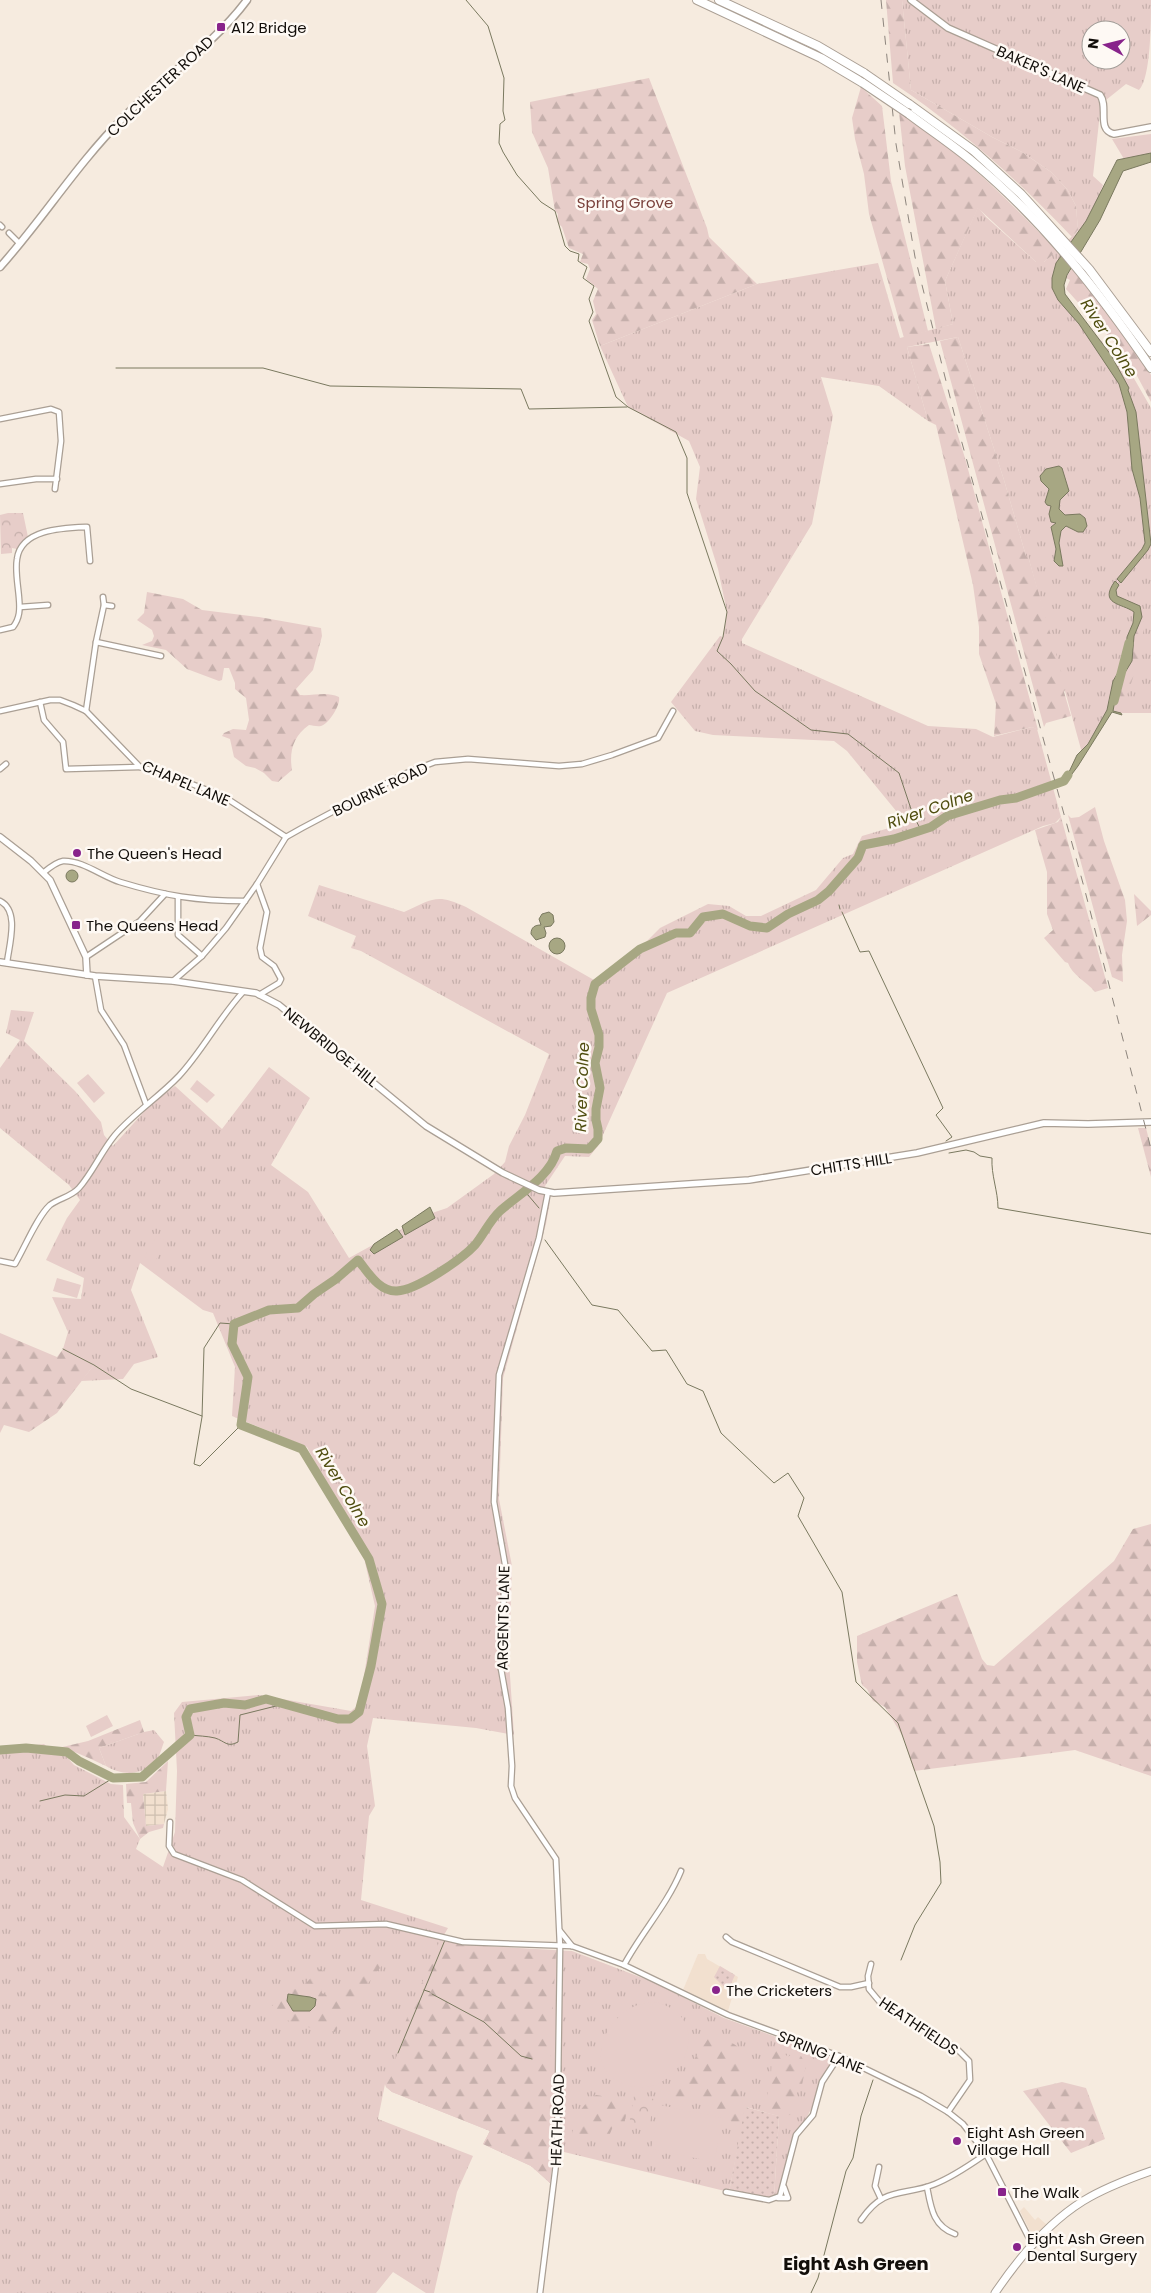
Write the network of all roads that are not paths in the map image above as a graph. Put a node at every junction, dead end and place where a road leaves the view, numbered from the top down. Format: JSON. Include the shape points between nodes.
{"nodes":[{"id":1,"x":246,"y":0,"type":"edge"},
{"id":2,"x":697,"y":0,"type":"edge"},
{"id":3,"x":720,"y":0,"type":"edge"},
{"id":4,"x":911,"y":0,"type":"edge"},
{"id":5,"x":1151,"y":127,"type":"edge"},
{"id":6,"x":9,"y":233,"type":"dead end"},
{"id":7,"x":20,"y":244,"type":"junction"},
{"id":8,"x":0,"y":268,"type":"edge"},
{"id":9,"x":1086,"y":272,"type":"junction"},
{"id":10,"x":1151,"y":352,"type":"edge"},
{"id":11,"x":1151,"y":368,"type":"edge"},
{"id":12,"x":0,"y":419,"type":"edge"},
{"id":13,"x":57,"y":479,"type":"junction"},
{"id":14,"x":0,"y":484,"type":"edge"},
{"id":15,"x":55,"y":488,"type":"dead end"},
{"id":16,"x":90,"y":561,"type":"dead end"},
{"id":17,"x":102,"y":597,"type":"dead end"},
{"id":18,"x":48,"y":605,"type":"dead end"},
{"id":19,"x":104,"y":605,"type":"junction"},
{"id":20,"x":112,"y":606,"type":"dead end"},
{"id":21,"x":20,"y":607,"type":"junction"},
{"id":22,"x":0,"y":630,"type":"edge"},
{"id":23,"x":96,"y":642,"type":"junction"},
{"id":24,"x":161,"y":656,"type":"dead end"},
{"id":25,"x":40,"y":702,"type":"junction"},
{"id":26,"x":0,"y":711,"type":"edge"},
{"id":27,"x":86,"y":711,"type":"junction"},
{"id":28,"x":673,"y":711,"type":"dead end"},
{"id":29,"x":6,"y":764,"type":"dead end"},
{"id":30,"x":140,"y":767,"type":"junction"},
{"id":31,"x":0,"y":770,"type":"edge"},
{"id":32,"x":0,"y":837,"type":"edge"},
{"id":33,"x":286,"y":837,"type":"junction"},
{"id":34,"x":43,"y":873,"type":"junction"},
{"id":35,"x":257,"y":884,"type":"junction"},
{"id":36,"x":262,"y":892,"type":"junction"},
{"id":37,"x":166,"y":894,"type":"junction"},
{"id":38,"x":178,"y":898,"type":"junction"},
{"id":39,"x":246,"y":899,"type":"junction"},
{"id":40,"x":0,"y":901,"type":"edge"},
{"id":41,"x":202,"y":956,"type":"junction"},
{"id":42,"x":86,"y":957,"type":"junction"},
{"id":43,"x":3,"y":962,"type":"edge"},
{"id":44,"x":87,"y":974,"type":"junction"},
{"id":45,"x":96,"y":976,"type":"junction"},
{"id":46,"x":173,"y":981,"type":"junction"},
{"id":47,"x":243,"y":992,"type":"junction"},
{"id":48,"x":260,"y":994,"type":"junction"},
{"id":49,"x":146,"y":1104,"type":"junction"},
{"id":50,"x":1151,"y":1122,"type":"edge"},
{"id":51,"x":548,"y":1192,"type":"junction"},
{"id":52,"x":0,"y":1262,"type":"edge"},
{"id":53,"x":170,"y":1822,"type":"dead end"},
{"id":54,"x":681,"y":1871,"type":"dead end"},
{"id":55,"x":559,"y":1930,"type":"junction"},
{"id":56,"x":726,"y":1937,"type":"dead end"},
{"id":57,"x":572,"y":1946,"type":"junction"},
{"id":58,"x":560,"y":1947,"type":"junction"},
{"id":59,"x":871,"y":1964,"type":"dead end"},
{"id":60,"x":624,"y":1965,"type":"junction"},
{"id":61,"x":869,"y":1983,"type":"junction"},
{"id":62,"x":839,"y":2056,"type":"junction"},
{"id":63,"x":948,"y":2112,"type":"junction"},
{"id":64,"x":986,"y":2154,"type":"junction"},
{"id":65,"x":879,"y":2167,"type":"dead end"},
{"id":66,"x":1151,"y":2171,"type":"edge"},
{"id":67,"x":927,"y":2187,"type":"junction"},
{"id":68,"x":726,"y":2192,"type":"dead end"},
{"id":69,"x":881,"y":2199,"type":"junction"},
{"id":70,"x":860,"y":2220,"type":"dead end"},
{"id":71,"x":955,"y":2234,"type":"dead end"},
{"id":72,"x":1033,"y":2246,"type":"junction"},
{"id":73,"x":540,"y":2293,"type":"edge"},
{"id":74,"x":995,"y":2293,"type":"edge"}],
"edges":[{"from":1,"to":7,"type":"main road","name":"COLCHESTER ROAD","via":[[207,44],[119,121]]},
{"from":2,"to":9,"type":"highway","bridge":true,"via":[[821,58],[909,114],[1011,195]]},
{"from":3,"to":9,"type":"highway","bridge":true,"via":[[818,46],[864,73],[974,151],[1057,232]]},
{"from":4,"to":5,"type":"street","name":"BAKER'S LANE","via":[[948,28],[1100,95],[1104,126],[1110,133]]},
{"from":6,"to":7,"type":"street"},
{"from":7,"to":8,"type":"main road","name":"COLCHESTER ROAD"},
{"from":9,"to":10,"type":"highway"},
{"from":9,"to":11,"type":"highway"},
{"from":12,"to":13,"type":"street","via":[[56,409],[61,423]]},
{"from":13,"to":14,"type":"street"},
{"from":13,"to":15,"type":"street"},
{"from":16,"to":21,"type":"street","via":[[87,527],[45,532],[24,543],[16,564]]},
{"from":17,"to":19,"type":"street"},
{"from":18,"to":21,"type":"street"},
{"from":19,"to":20,"type":"street"},
{"from":19,"to":23,"type":"street"},
{"from":21,"to":22,"type":"street","via":[[13,626]]},
{"from":23,"to":24,"type":"street"},
{"from":23,"to":27,"type":"street"},
{"from":25,"to":26,"type":"street","name":"CHAPEL LANE"},
{"from":25,"to":27,"type":"street","name":"CHAPEL LANE","via":[[60,700]]},
{"from":25,"to":30,"type":"street","via":[[44,720],[62,742],[66,769]]},
{"from":27,"to":30,"type":"street","name":"CHAPEL LANE"},
{"from":28,"to":33,"type":"street","name":"BOURNE ROAD","via":[[658,738],[582,764],[435,762],[404,774]]},
{"from":29,"to":31,"type":"street"},
{"from":30,"to":33,"type":"street","name":"CHAPEL LANE","via":[[223,796]]},
{"from":32,"to":34,"type":"street"},
{"from":33,"to":35,"type":"street"},
{"from":34,"to":37,"type":"street","via":[[62,861],[74,863],[115,881]]},
{"from":34,"to":42,"type":"street","via":[[58,892]]},
{"from":35,"to":36,"type":"street"},
{"from":35,"to":39,"type":"street"},
{"from":36,"to":39,"type":"street"},
{"from":36,"to":48,"type":"street","via":[[267,912],[260,948],[262,957],[274,966],[281,979]]},
{"from":37,"to":38,"type":"street"},
{"from":37,"to":42,"type":"street","via":[[140,921]]},
{"from":38,"to":39,"type":"street","via":[[203,901]]},
{"from":38,"to":41,"type":"street","via":[[178,935]]},
{"from":39,"to":41,"type":"street"},
{"from":40,"to":43,"type":"street","via":[[8,906],[12,916]]},
{"from":41,"to":46,"type":"street"},
{"from":42,"to":44,"type":"street"},
{"from":43,"to":44,"type":"street","name":"NEWBRIDGE HILL"},
{"from":44,"to":45,"type":"street","name":"NEWBRIDGE HILL"},
{"from":45,"to":46,"type":"street","name":"NEWBRIDGE HILL"},
{"from":45,"to":49,"type":"street","via":[[101,1010],[124,1045]]},
{"from":46,"to":47,"type":"street","name":"NEWBRIDGE HILL"},
{"from":47,"to":48,"type":"street","name":"NEWBRIDGE HILL"},
{"from":47,"to":49,"type":"street","via":[[178,1077]]},
{"from":48,"to":51,"type":"street","name":"NEWBRIDGE HILL","via":[[279,1005],[426,1126],[503,1173]]},
{"from":49,"to":52,"type":"street","via":[[115,1135],[78,1190],[48,1207],[15,1264]]},
{"from":50,"to":51,"type":"street","name":"CHITTS HILL","via":[[1044,1123],[917,1153],[749,1180],[569,1194]]},
{"from":51,"to":55,"type":"street","name":"ARGENTS LANE","via":[[539,1238],[499,1376],[494,1502],[505,1564],[501,1669],[508,1708],[511,1786],[515,1798],[556,1859]]},
{"from":53,"to":58,"type":"street","name":"SPRING LANE","via":[[170,1846],[174,1854],[242,1880],[316,1926],[386,1924],[463,1942]]},
{"from":54,"to":60,"type":"street","via":[[674,1891]]},
{"from":55,"to":57,"type":"street"},
{"from":55,"to":58,"type":"street","name":"ARGENTS LANE"},
{"from":56,"to":61,"type":"street","via":[[840,1987]]},
{"from":57,"to":58,"type":"street","name":"SPRING LANE"},
{"from":57,"to":60,"type":"street","name":"SPRING LANE"},
{"from":58,"to":73,"type":"street","name":"HEATH ROAD","via":[[557,2156]]},
{"from":59,"to":61,"type":"street","name":"HEATHFIELDS"},
{"from":60,"to":62,"type":"street","name":"SPRING LANE","via":[[728,2015]]},
{"from":61,"to":63,"type":"street","name":"HEATHFIELDS","via":[[869,1989],[879,2001],[956,2048],[969,2061],[970,2080]]},
{"from":62,"to":63,"type":"street","name":"SPRING LANE"},
{"from":62,"to":68,"type":"street","via":[[822,2082],[813,2114],[796,2135],[780,2196],[776,2199]]},
{"from":63,"to":64,"type":"street","name":"SPRING LANE"},
{"from":64,"to":67,"type":"street","via":[[956,2174]]},
{"from":64,"to":72,"type":"street","name":"SPRING LANE"},
{"from":65,"to":69,"type":"street","via":[[875,2186]]},
{"from":66,"to":72,"type":"main road","via":[[1084,2201],[1062,2217]]},
{"from":67,"to":69,"type":"street","via":[[889,2194]]},
{"from":67,"to":71,"type":"street","via":[[937,2222]]},
{"from":69,"to":70,"type":"street"},
{"from":72,"to":74,"type":"main road"}]}
